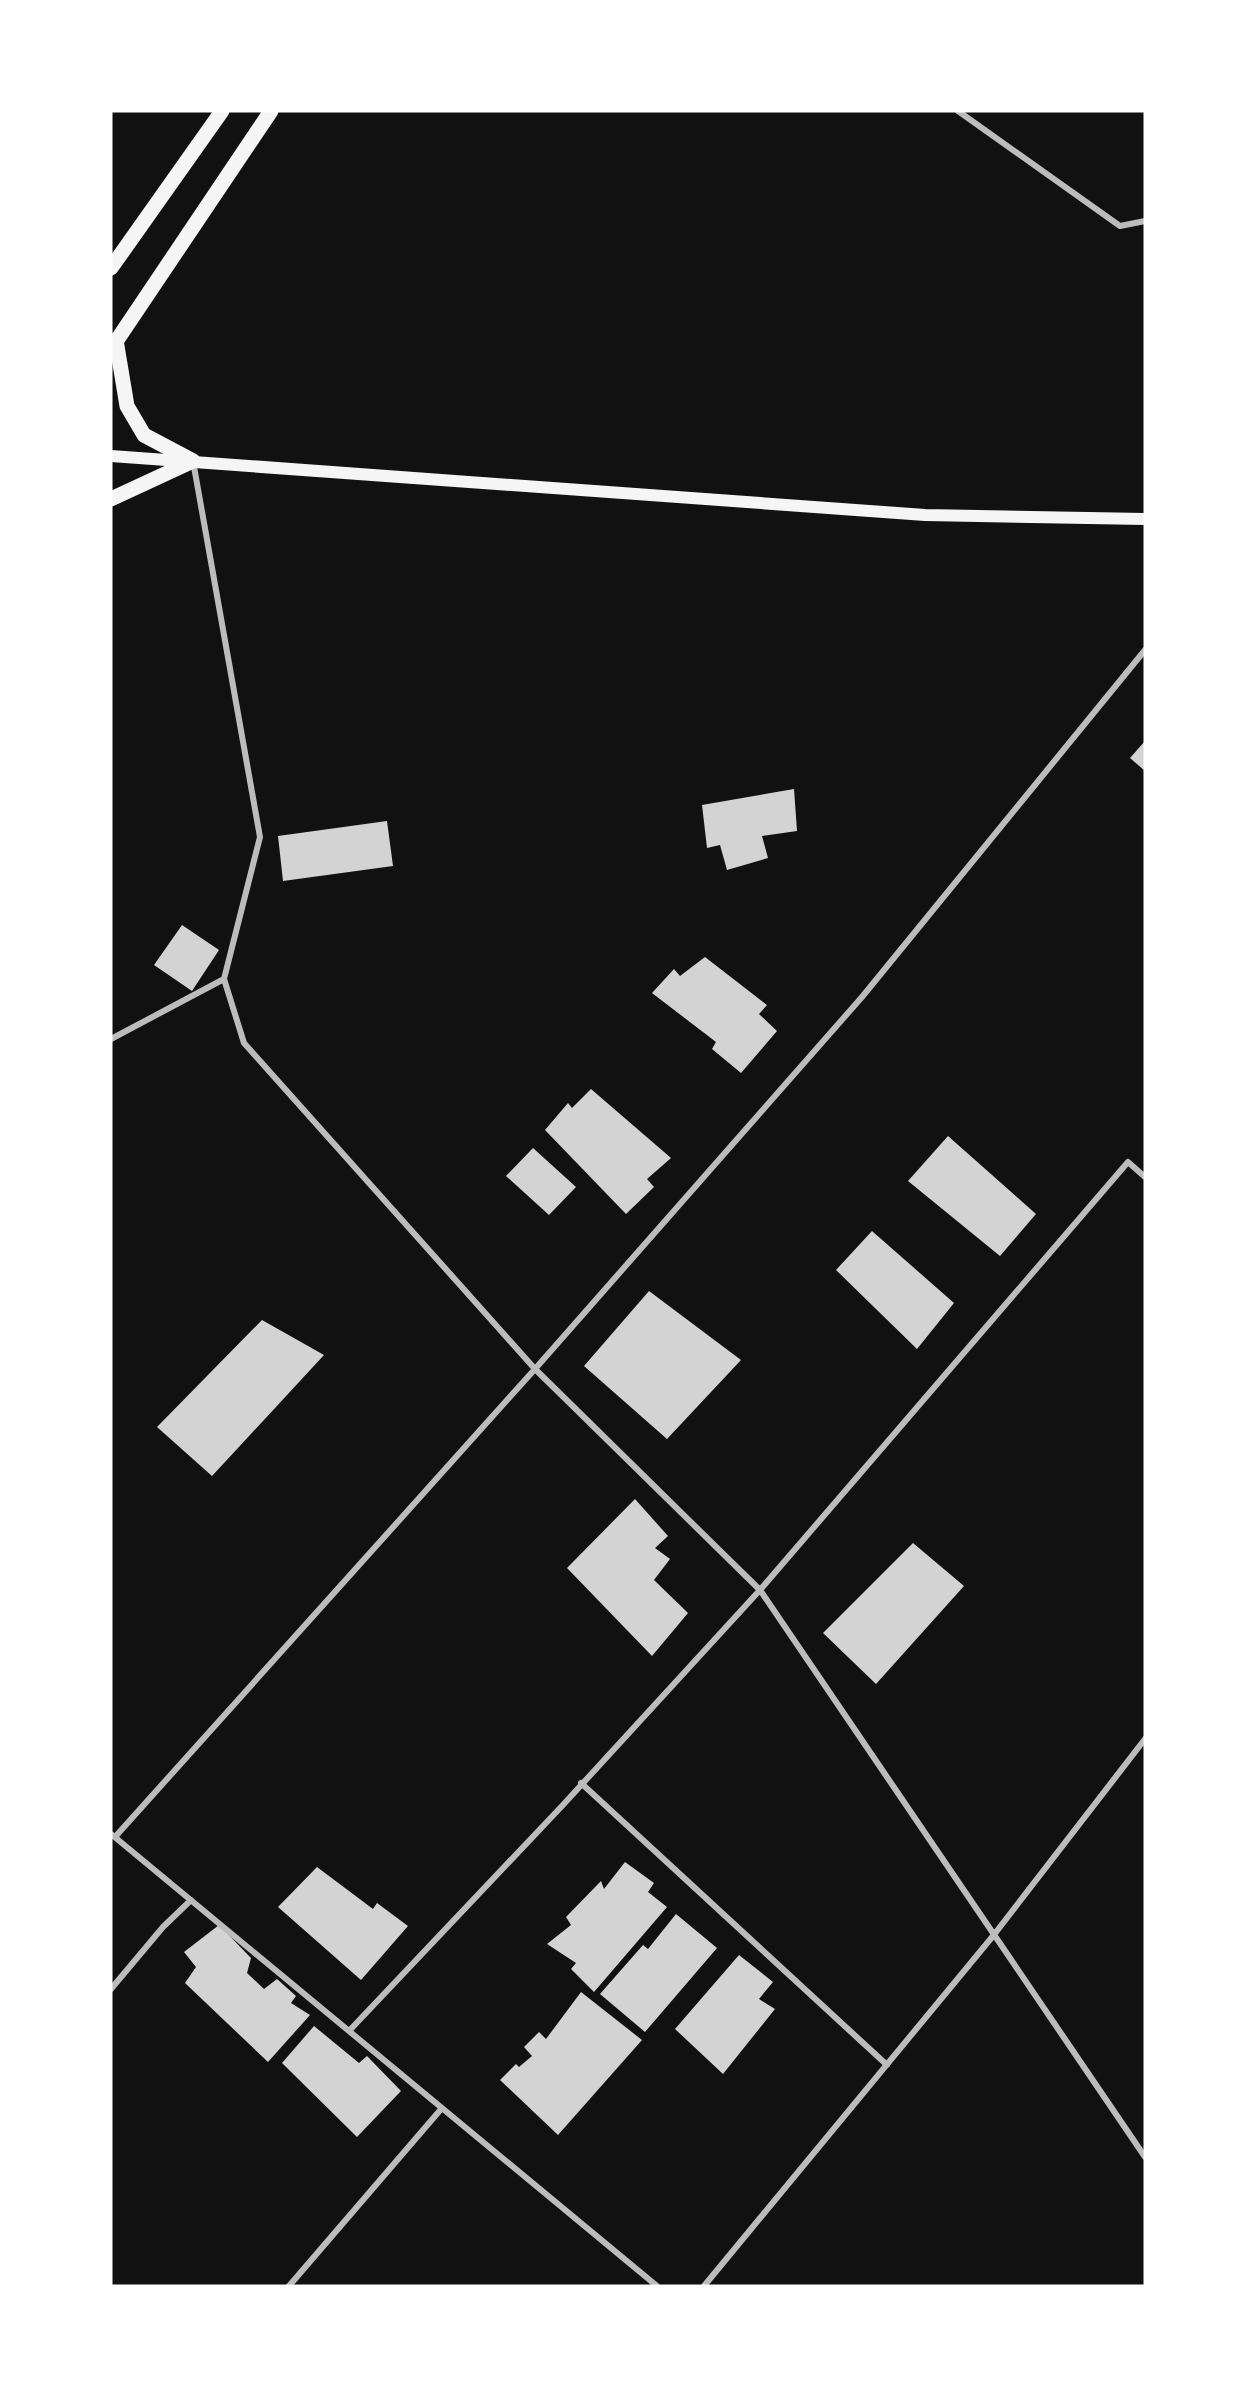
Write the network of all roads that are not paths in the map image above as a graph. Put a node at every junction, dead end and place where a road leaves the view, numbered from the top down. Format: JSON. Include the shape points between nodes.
{"nodes":[{"id":1,"x":222,"y":111,"type":"edge"},
{"id":2,"x":271,"y":111,"type":"edge"},
{"id":3,"x":958,"y":111,"type":"edge"},
{"id":4,"x":1145,"y":221,"type":"edge"},
{"id":5,"x":111,"y":268,"type":"edge"},
{"id":6,"x":114,"y":344,"type":"edge"},
{"id":7,"x":111,"y":456,"type":"edge"},
{"id":8,"x":193,"y":461,"type":"junction"},
{"id":9,"x":111,"y":499,"type":"edge"},
{"id":10,"x":1145,"y":519,"type":"edge"},
{"id":11,"x":1145,"y":650,"type":"edge"},
{"id":12,"x":224,"y":979,"type":"junction"},
{"id":13,"x":111,"y":1039,"type":"edge"},
{"id":14,"x":1145,"y":1177,"type":"edge"},
{"id":15,"x":535,"y":1369,"type":"junction"},
{"id":16,"x":760,"y":1590,"type":"junction"},
{"id":17,"x":1145,"y":1739,"type":"edge"},
{"id":18,"x":581,"y":1783,"type":"junction"},
{"id":19,"x":113,"y":1835,"type":"edge"},
{"id":20,"x":191,"y":1900,"type":"junction"},
{"id":21,"x":993,"y":1936,"type":"junction"},
{"id":22,"x":111,"y":1989,"type":"edge"},
{"id":23,"x":349,"y":2031,"type":"junction"},
{"id":24,"x":887,"y":2065,"type":"junction"},
{"id":25,"x":442,"y":2108,"type":"junction"},
{"id":26,"x":1145,"y":2157,"type":"edge"},
{"id":27,"x":289,"y":2286,"type":"edge"},
{"id":28,"x":657,"y":2286,"type":"edge"},
{"id":29,"x":704,"y":2286,"type":"edge"}],
"edges":[{"from":1,"to":5,"type":"main road"},
{"from":2,"to":6,"type":"main road"},
{"from":3,"to":4,"type":"street","via":[[1120,226]]},
{"from":6,"to":8,"type":"main road","via":[[127,406],[144,435]]},
{"from":7,"to":8,"type":"main road"},
{"from":8,"to":9,"type":"main road"},
{"from":8,"to":10,"type":"main road","via":[[925,515]]},
{"from":8,"to":12,"type":"street","via":[[260,837]]},
{"from":11,"to":15,"type":"street","via":[[862,996]]},
{"from":12,"to":13,"type":"street"},
{"from":12,"to":15,"type":"street","via":[[244,1043]]},
{"from":14,"to":16,"type":"street","via":[[1128,1162]]},
{"from":15,"to":16,"type":"street"},
{"from":15,"to":19,"type":"street"},
{"from":16,"to":18,"type":"street"},
{"from":16,"to":21,"type":"street"},
{"from":17,"to":21,"type":"street"},
{"from":18,"to":23,"type":"street"},
{"from":18,"to":24,"type":"street"},
{"from":19,"to":20,"type":"street"},
{"from":20,"to":22,"type":"street"},
{"from":20,"to":23,"type":"street"},
{"from":21,"to":24,"type":"street"},
{"from":21,"to":26,"type":"street"},
{"from":23,"to":25,"type":"street"},
{"from":24,"to":29,"type":"street"},
{"from":25,"to":27,"type":"street"},
{"from":25,"to":28,"type":"street"}]}
